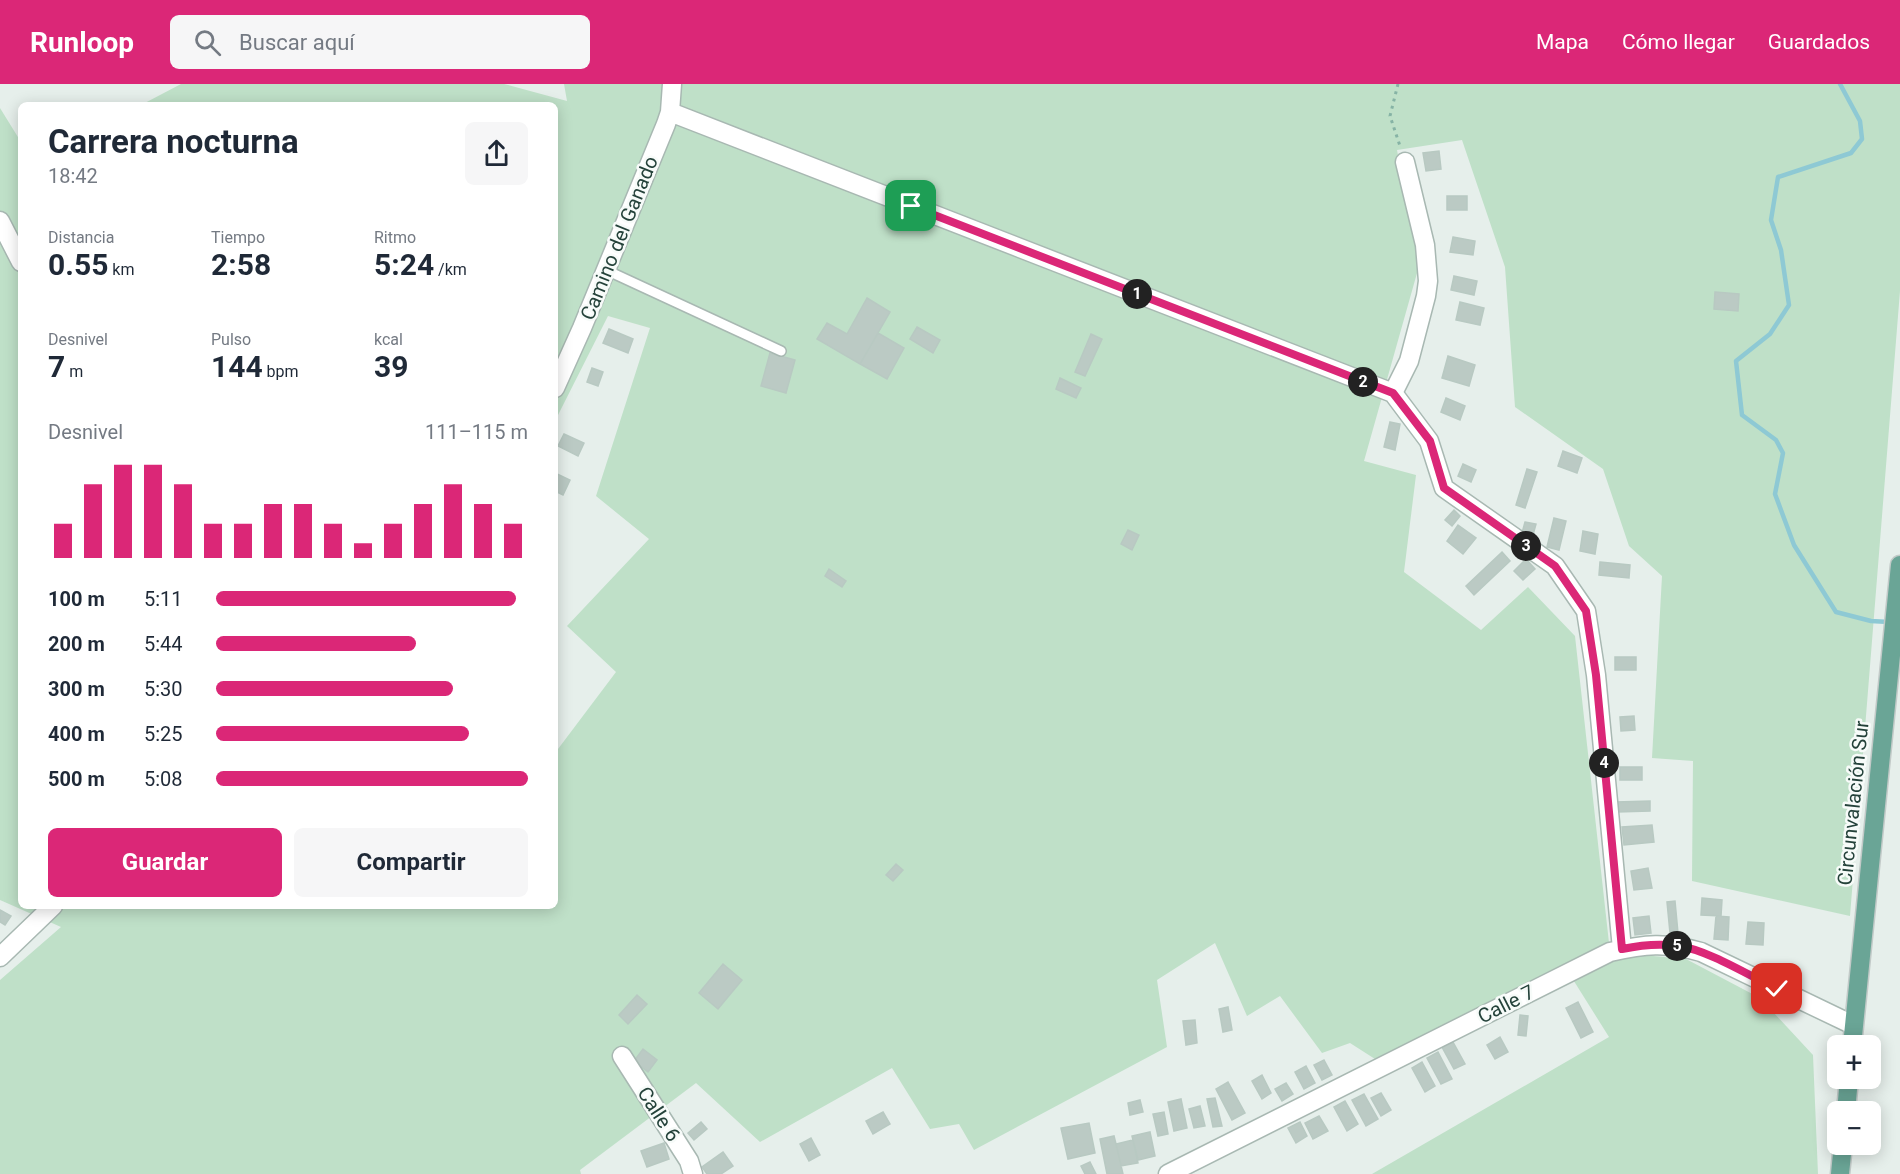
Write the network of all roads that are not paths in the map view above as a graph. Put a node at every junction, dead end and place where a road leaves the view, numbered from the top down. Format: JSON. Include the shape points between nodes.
{"nodes":[{"id":1,"x":672,"y":84,"type":"edge"},
{"id":2,"x":670,"y":112,"type":"junction"},
{"id":3,"x":1405,"y":162,"type":"road end"},
{"id":4,"x":0,"y":221,"type":"edge"},
{"id":5,"x":18,"y":256,"type":"edge"},
{"id":6,"x":606,"y":270,"type":"junction"},
{"id":7,"x":781,"y":351,"type":"dead end"},
{"id":8,"x":558,"y":381,"type":"edge"},
{"id":9,"x":1393,"y":393,"type":"junction"},
{"id":10,"x":1900,"y":565,"type":"edge"},
{"id":11,"x":50,"y":909,"type":"edge"},
{"id":12,"x":1622,"y":949,"type":"junction"},
{"id":13,"x":0,"y":957,"type":"edge"},
{"id":14,"x":1853,"y":1025,"type":"junction"},
{"id":15,"x":1853,"y":1035,"type":"edge"},
{"id":16,"x":622,"y":1056,"type":"dead end"},
{"id":17,"x":1842,"y":1155,"type":"edge"},
{"id":18,"x":1171,"y":1173,"type":"edge"},
{"id":19,"x":693,"y":1174,"type":"edge"},
{"id":20,"x":1840,"y":1174,"type":"edge"}],
"edges":[{"from":1,"to":2,"type":"street","name":"Camino del Ganado"},
{"from":2,"to":6,"type":"street","name":"Camino del Ganado"},
{"from":2,"to":9,"type":"street"},
{"from":3,"to":9,"type":"street","via":[[1425,245],[1428,281],[1409,361]]},
{"from":4,"to":5,"type":"street"},
{"from":6,"to":7,"type":"lane"},
{"from":6,"to":8,"type":"street","name":"Camino del Ganado"},
{"from":9,"to":12,"type":"street","via":[[1430,441],[1444,488],[1555,566],[1586,611],[1596,675]]},
{"from":10,"to":14,"type":"main road","name":"Circunvalación Sur"},
{"from":11,"to":13,"type":"street"},
{"from":12,"to":14,"type":"street","name":"Calle 7","via":[[1646,944],[1701,952]]},
{"from":12,"to":18,"type":"street","name":"Calle 7"},
{"from":14,"to":15,"type":"main road","name":"Circunvalación Sur"},
{"from":16,"to":19,"type":"street","name":"Calle 6","via":[[689,1161]]},
{"from":17,"to":20,"type":"main road"}]}
